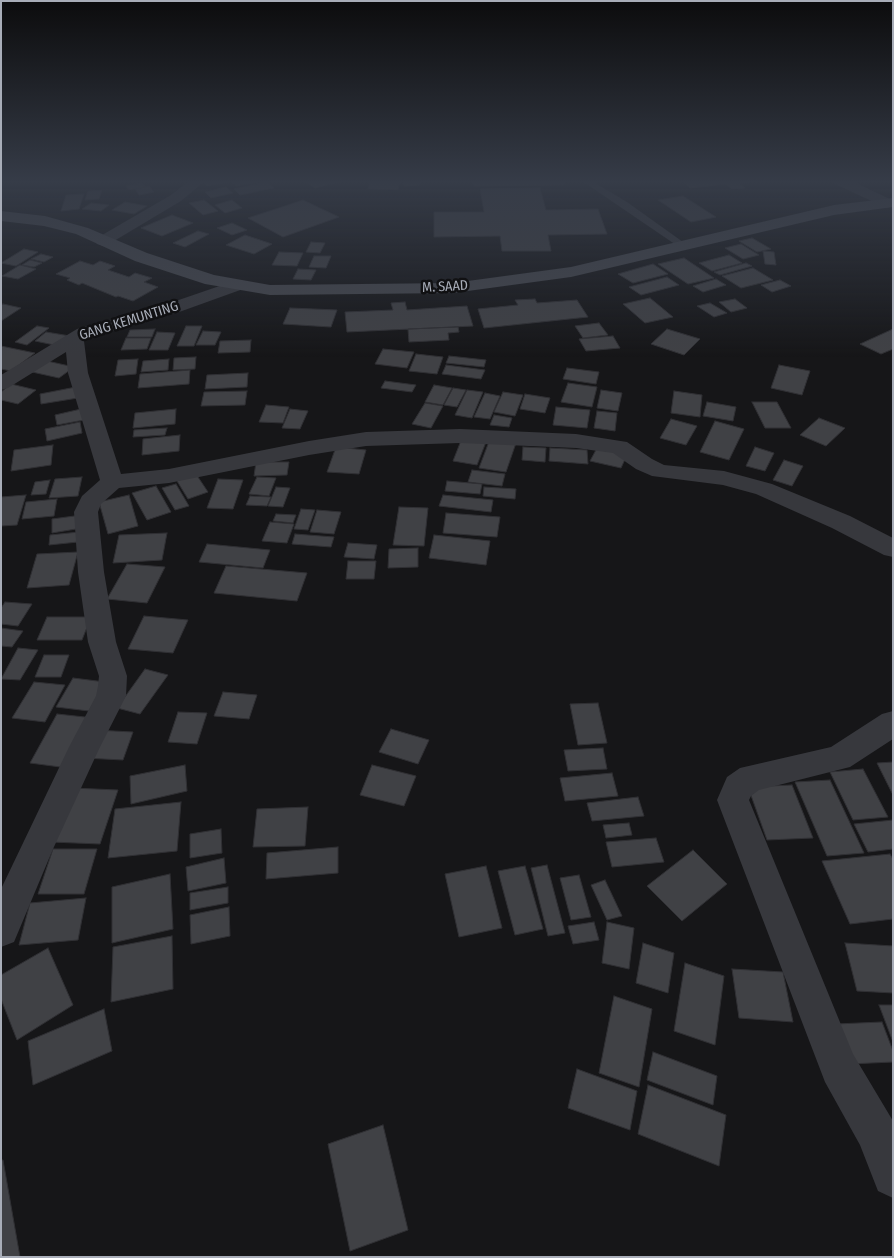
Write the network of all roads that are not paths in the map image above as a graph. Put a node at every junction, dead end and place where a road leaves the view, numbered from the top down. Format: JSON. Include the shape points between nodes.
{"nodes":[{"id":1,"x":100,"y":240,"type":"edge"},
{"id":2,"x":676,"y":240,"type":"edge"},
{"id":3,"x":711,"y":240,"type":"edge"},
{"id":4,"x":103,"y":241,"type":"joint"},
{"id":5,"x":685,"y":246,"type":"junction"},
{"id":6,"x":237,"y":285,"type":"junction"},
{"id":7,"x":74,"y":338,"type":"junction"},
{"id":8,"x":1,"y":384,"type":"edge"},
{"id":9,"x":112,"y":482,"type":"junction"},
{"id":10,"x":893,"y":548,"type":"edge"},
{"id":11,"x":893,"y":723,"type":"edge"},
{"id":12,"x":1,"y":930,"type":"edge"},
{"id":13,"x":893,"y":1176,"type":"edge"}],
"edges":[{"from":1,"to":4,"type":"street","name":"M. SAAD"},
{"from":2,"to":5,"type":"lane"},
{"from":3,"to":5,"type":"street","name":"M. SAAD"},
{"from":4,"to":6,"type":"street","name":"M. SAAD","via":[[210,280]]},
{"from":5,"to":6,"type":"street","name":"M. SAAD","via":[[571,272],[454,288],[270,290]]},
{"from":6,"to":7,"type":"street","name":"GANG KEMUNTING"},
{"from":7,"to":8,"type":"street","name":"GANG KEMUNTING"},
{"from":7,"to":9,"type":"street","via":[[78,372]]},
{"from":9,"to":10,"type":"street","via":[[169,476],[366,439],[440,436],[576,441],[619,448],[660,471],[724,478],[764,489]]},
{"from":9,"to":12,"type":"street","via":[[90,501],[86,512],[102,642],[113,676],[111,696],[36,849]]},
{"from":11,"to":13,"type":"street","via":[[839,758],[751,778],[738,787],[733,800],[839,1068],[877,1134]]}]}
